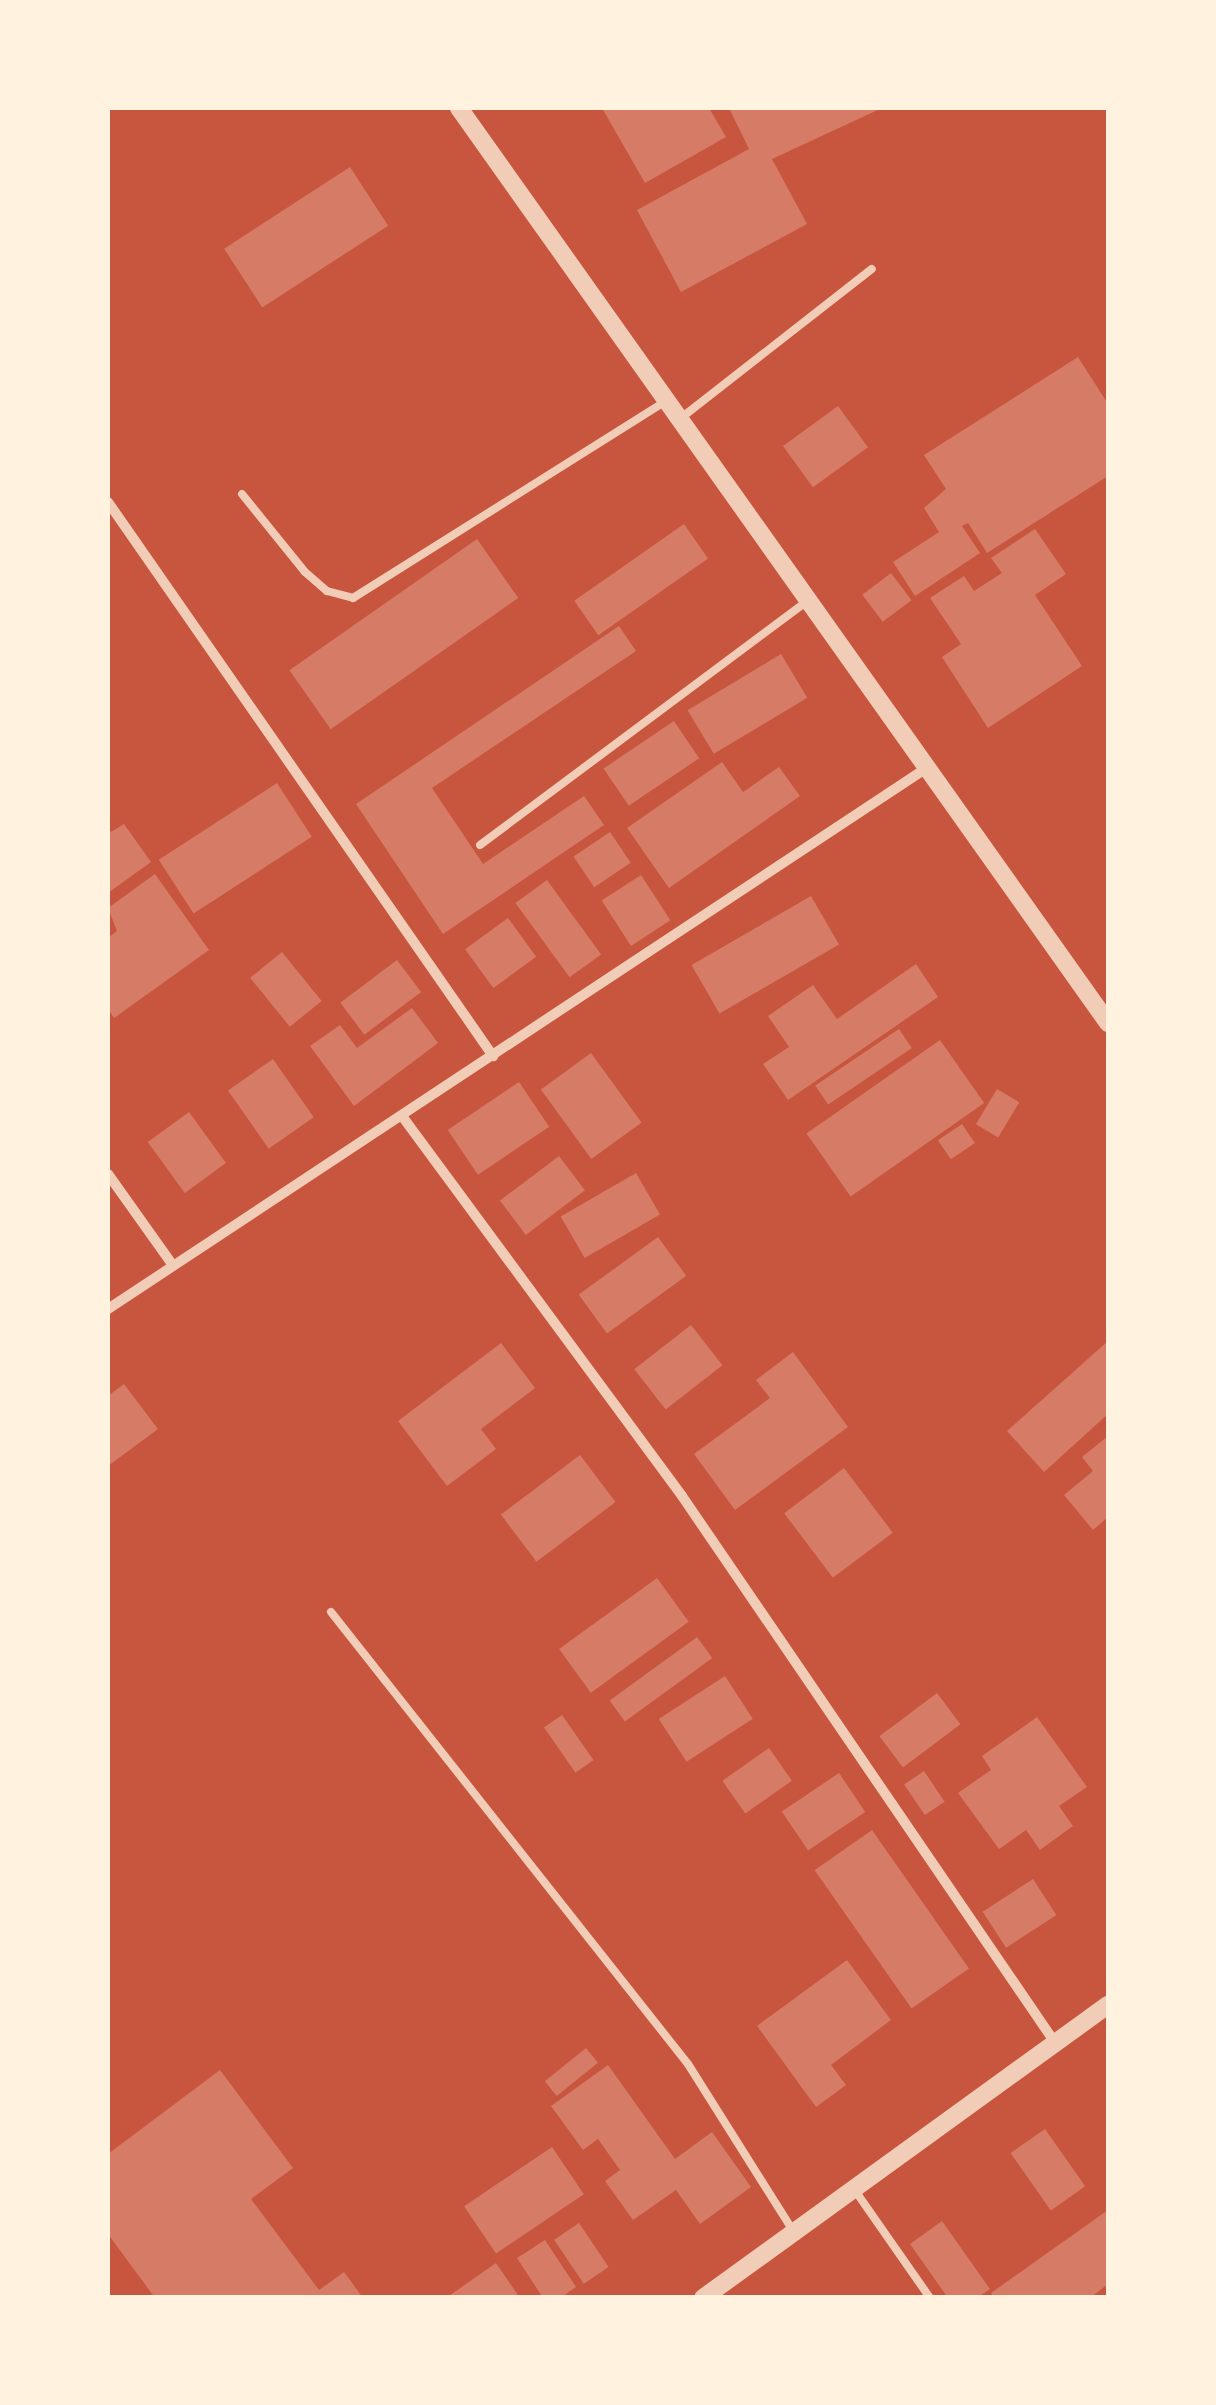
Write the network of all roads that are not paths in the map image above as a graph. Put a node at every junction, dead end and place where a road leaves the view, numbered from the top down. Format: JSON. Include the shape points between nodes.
{"nodes":[{"id":1,"x":459,"y":108,"type":"edge"},
{"id":2,"x":872,"y":269,"type":"dead end"},
{"id":3,"x":667,"y":400,"type":"junction"},
{"id":4,"x":681,"y":418,"type":"junction"},
{"id":5,"x":242,"y":494,"type":"dead end"},
{"id":6,"x":108,"y":502,"type":"edge"},
{"id":7,"x":810,"y":600,"type":"junction"},
{"id":8,"x":929,"y":766,"type":"junction"},
{"id":9,"x":480,"y":845,"type":"dead end"},
{"id":10,"x":1108,"y":1024,"type":"edge"},
{"id":11,"x":493,"y":1056,"type":"junction"},
{"id":12,"x":402,"y":1116,"type":"junction"},
{"id":13,"x":108,"y":1174,"type":"edge"},
{"id":14,"x":172,"y":1264,"type":"junction"},
{"id":15,"x":108,"y":1309,"type":"edge"},
{"id":16,"x":332,"y":1612,"type":"dead end"},
{"id":17,"x":1108,"y":2005,"type":"edge"},
{"id":18,"x":1056,"y":2044,"type":"junction"},
{"id":19,"x":854,"y":2189,"type":"junction"},
{"id":20,"x":794,"y":2232,"type":"junction"},
{"id":21,"x":703,"y":2298,"type":"edge"},
{"id":22,"x":930,"y":2298,"type":"edge"}],
"edges":[{"from":1,"to":3,"type":"street"},
{"from":2,"to":4,"type":"lane"},
{"from":3,"to":4,"type":"street"},
{"from":3,"to":5,"type":"lane","via":[[353,598],[326,591],[305,572]]},
{"from":4,"to":7,"type":"street"},
{"from":6,"to":11,"type":"street"},
{"from":7,"to":8,"type":"street"},
{"from":7,"to":9,"type":"lane"},
{"from":8,"to":10,"type":"street"},
{"from":8,"to":11,"type":"street"},
{"from":11,"to":12,"type":"street"},
{"from":12,"to":14,"type":"street"},
{"from":12,"to":18,"type":"street","via":[[682,1496]]},
{"from":13,"to":14,"type":"street"},
{"from":14,"to":15,"type":"street"},
{"from":16,"to":20,"type":"lane","via":[[688,2064]]},
{"from":17,"to":18,"type":"street"},
{"from":18,"to":19,"type":"street"},
{"from":19,"to":20,"type":"street"},
{"from":19,"to":22,"type":"lane"},
{"from":20,"to":21,"type":"street"}]}
